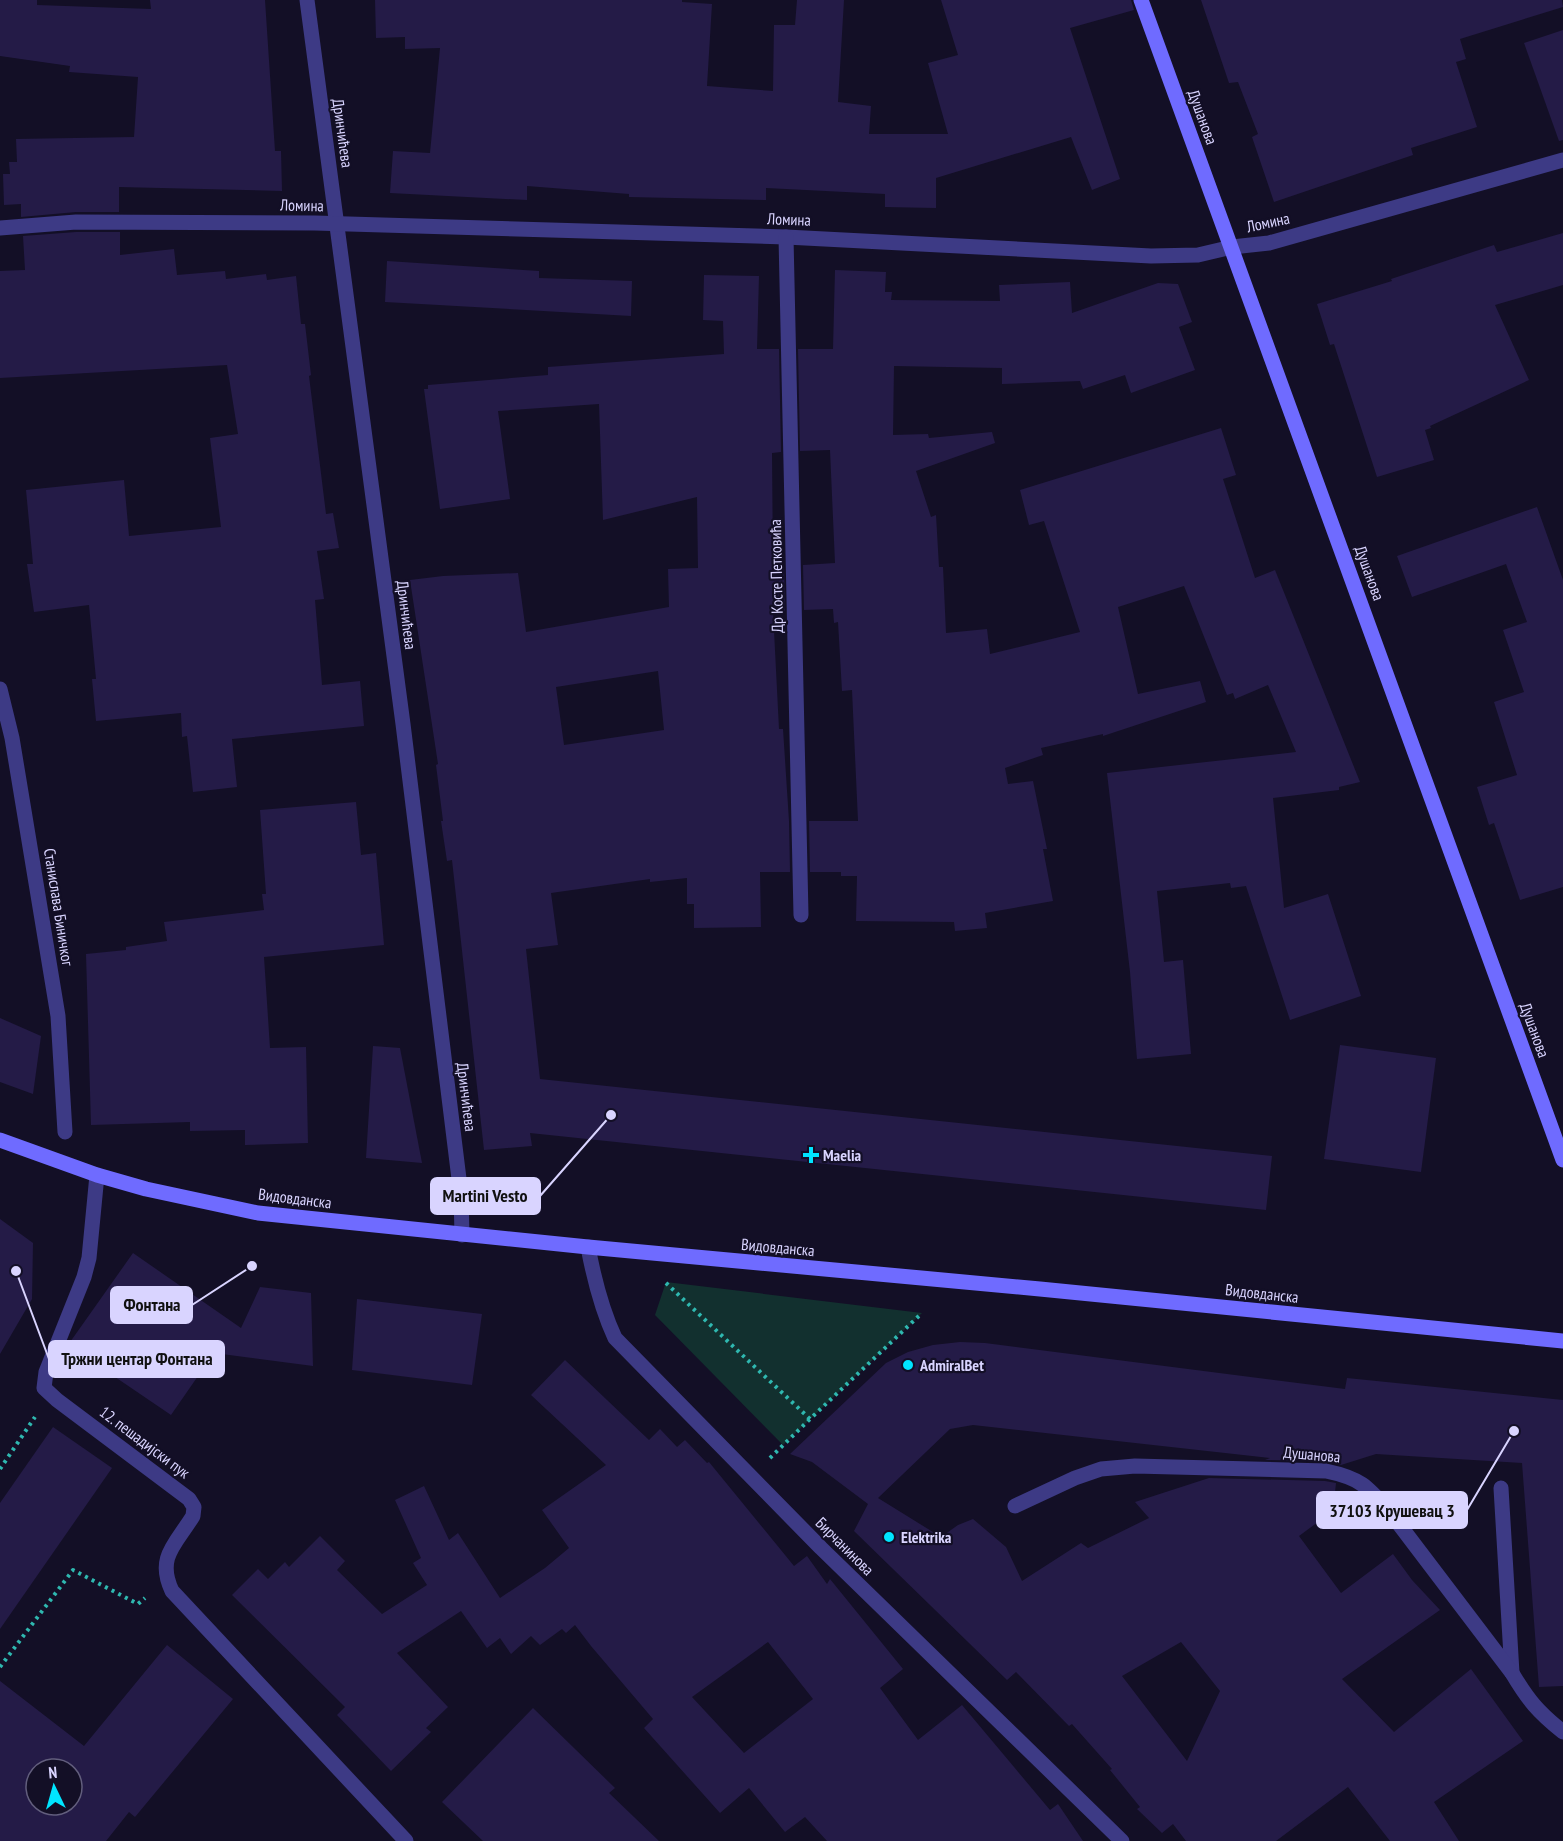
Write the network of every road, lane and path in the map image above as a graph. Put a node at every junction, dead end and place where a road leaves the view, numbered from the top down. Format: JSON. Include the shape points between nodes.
{"nodes":[{"id":1,"x":307,"y":0,"type":"edge"},
{"id":2,"x":1141,"y":0,"type":"edge"},
{"id":3,"x":1563,"y":160,"type":"edge"},
{"id":4,"x":337,"y":223,"type":"junction"},
{"id":5,"x":0,"y":228,"type":"edge"},
{"id":6,"x":786,"y":237,"type":"junction"},
{"id":7,"x":1232,"y":247,"type":"junction"},
{"id":8,"x":0,"y":689,"type":"edge"},
{"id":9,"x":801,"y":915,"type":"dead end"},
{"id":10,"x":65,"y":1132,"type":"dead end"},
{"id":11,"x":0,"y":1140,"type":"edge"},
{"id":12,"x":1563,"y":1160,"type":"edge"},
{"id":13,"x":98,"y":1175,"type":"junction"},
{"id":14,"x":462,"y":1235,"type":"junction"},
{"id":15,"x":588,"y":1247,"type":"junction"},
{"id":16,"x":666,"y":1282,"type":"dead end"},
{"id":17,"x":922,"y":1313,"type":"dead end"},
{"id":18,"x":1563,"y":1341,"type":"edge"},
{"id":19,"x":810,"y":1419,"type":"junction"},
{"id":20,"x":26,"y":1434,"type":"dead end"},
{"id":21,"x":0,"y":1469,"type":"edge"},
{"id":22,"x":750,"y":1476,"type":"junction"},
{"id":23,"x":1501,"y":1488,"type":"dead end"},
{"id":24,"x":1015,"y":1506,"type":"dead end"},
{"id":25,"x":167,"y":1579,"type":"junction"},
{"id":26,"x":0,"y":1667,"type":"edge"},
{"id":27,"x":1512,"y":1673,"type":"junction"},
{"id":28,"x":1563,"y":1732,"type":"edge"},
{"id":29,"x":406,"y":1841,"type":"edge"},
{"id":30,"x":1122,"y":1841,"type":"edge"}],
"edges":[{"from":1,"to":4,"type":"street","name":"Дринчићева"},
{"from":2,"to":7,"type":"main road","name":"Душанова"},
{"from":3,"to":7,"type":"street","name":"Ломина","via":[[1269,243]]},
{"from":4,"to":5,"type":"street","name":"Ломина","via":[[76,222]]},
{"from":4,"to":6,"type":"street","name":"Ломина"},
{"from":4,"to":14,"type":"street","name":"Дринчићева","via":[[403,724],[461,1195]]},
{"from":6,"to":7,"type":"street","name":"Ломина","via":[[1151,256],[1198,255]]},
{"from":6,"to":9,"type":"street","name":"Др Косте Петковића"},
{"from":7,"to":12,"type":"main road","name":"Душанова"},
{"from":8,"to":10,"type":"street","name":"Станислава Биничког","via":[[12,738],[58,1016]]},
{"from":11,"to":13,"type":"main road","name":"Видовданска"},
{"from":13,"to":14,"type":"main road","name":"Видовданска","via":[[146,1190],[258,1213]]},
{"from":13,"to":25,"type":"street","name":"12. пешадијски пук","via":[[89,1258],[46,1372],[44,1388],[189,1499],[194,1507],[193,1516],[166,1560]]},
{"from":14,"to":15,"type":"main road","name":"Видовданска"},
{"from":15,"to":18,"type":"main road","name":"Видовданска"},
{"from":15,"to":22,"type":"street","name":"Бирчанинова","via":[[593,1278],[615,1338]]},
{"from":16,"to":19,"type":"path"},
{"from":17,"to":19,"type":"path"},
{"from":19,"to":22,"type":"path"},
{"from":20,"to":21,"type":"path"},
{"from":22,"to":30,"type":"street","name":"Бирчанинова"},
{"from":23,"to":27,"type":"street"},
{"from":24,"to":27,"type":"street","name":"Душанова","via":[[1101,1469],[1135,1466],[1326,1471],[1349,1476],[1368,1487],[1389,1511]]},
{"from":25,"to":26,"type":"path","via":[[138,1604],[73,1570]]},
{"from":25,"to":29,"type":"street","via":[[172,1591]]},
{"from":27,"to":28,"type":"street","name":"Душанова","via":[[1536,1709]]}]}
